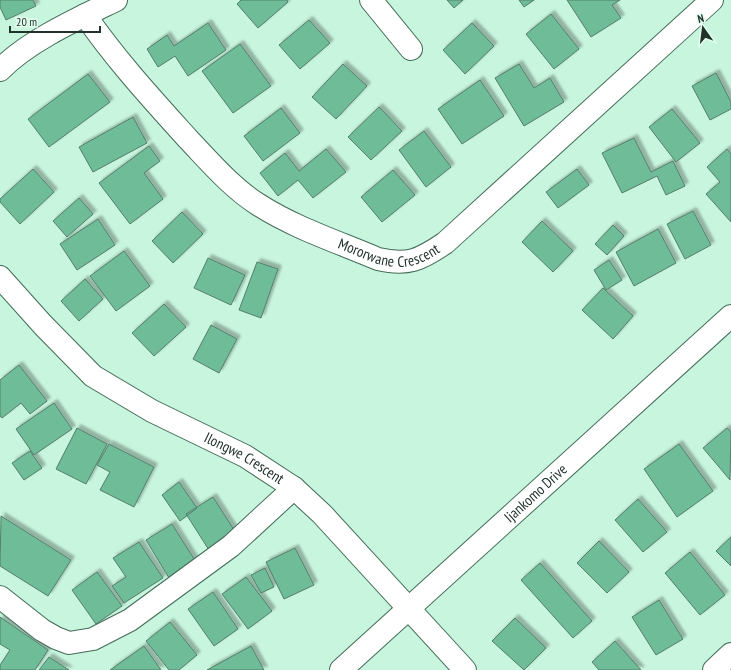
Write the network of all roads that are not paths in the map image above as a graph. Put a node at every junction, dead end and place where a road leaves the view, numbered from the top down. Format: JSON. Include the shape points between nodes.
{"nodes":[{"id":1,"x":116,"y":0,"type":"edge"},
{"id":2,"x":371,"y":0,"type":"edge"},
{"id":3,"x":712,"y":0,"type":"edge"},
{"id":4,"x":85,"y":15,"type":"junction"},
{"id":5,"x":411,"y":49,"type":"dead end"},
{"id":6,"x":0,"y":70,"type":"edge"},
{"id":7,"x":0,"y":277,"type":"edge"},
{"id":8,"x":731,"y":316,"type":"edge"},
{"id":9,"x":294,"y":488,"type":"junction"},
{"id":10,"x":0,"y":598,"type":"edge"},
{"id":11,"x":408,"y":608,"type":"junction"},
{"id":12,"x":731,"y":654,"type":"edge"},
{"id":13,"x":341,"y":670,"type":"edge"},
{"id":14,"x":465,"y":670,"type":"edge"},
{"id":15,"x":714,"y":670,"type":"edge"}],
"edges":[{"from":1,"to":4,"type":"street"},
{"from":2,"to":5,"type":"street"},
{"from":3,"to":4,"type":"street","name":"Mororwane Crescent","via":[[445,243],[413,262],[395,263],[378,259],[279,217],[238,189],[137,84]]},
{"from":4,"to":6,"type":"street","via":[[28,48]]},
{"from":7,"to":9,"type":"street","name":"Ilongwe Crescent","via":[[42,325],[93,376],[152,412],[245,456]]},
{"from":8,"to":11,"type":"street","name":"Ijankomo Drive"},
{"from":9,"to":10,"type":"street","via":[[231,546],[130,620],[85,642],[69,643],[56,638]]},
{"from":9,"to":11,"type":"street","name":"Ilongwe Crescent","via":[[322,514]]},
{"from":11,"to":13,"type":"street","name":"Ijankomo Drive"},
{"from":11,"to":14,"type":"street","name":"Ilongwe Crescent"},
{"from":12,"to":15,"type":"street"}]}
